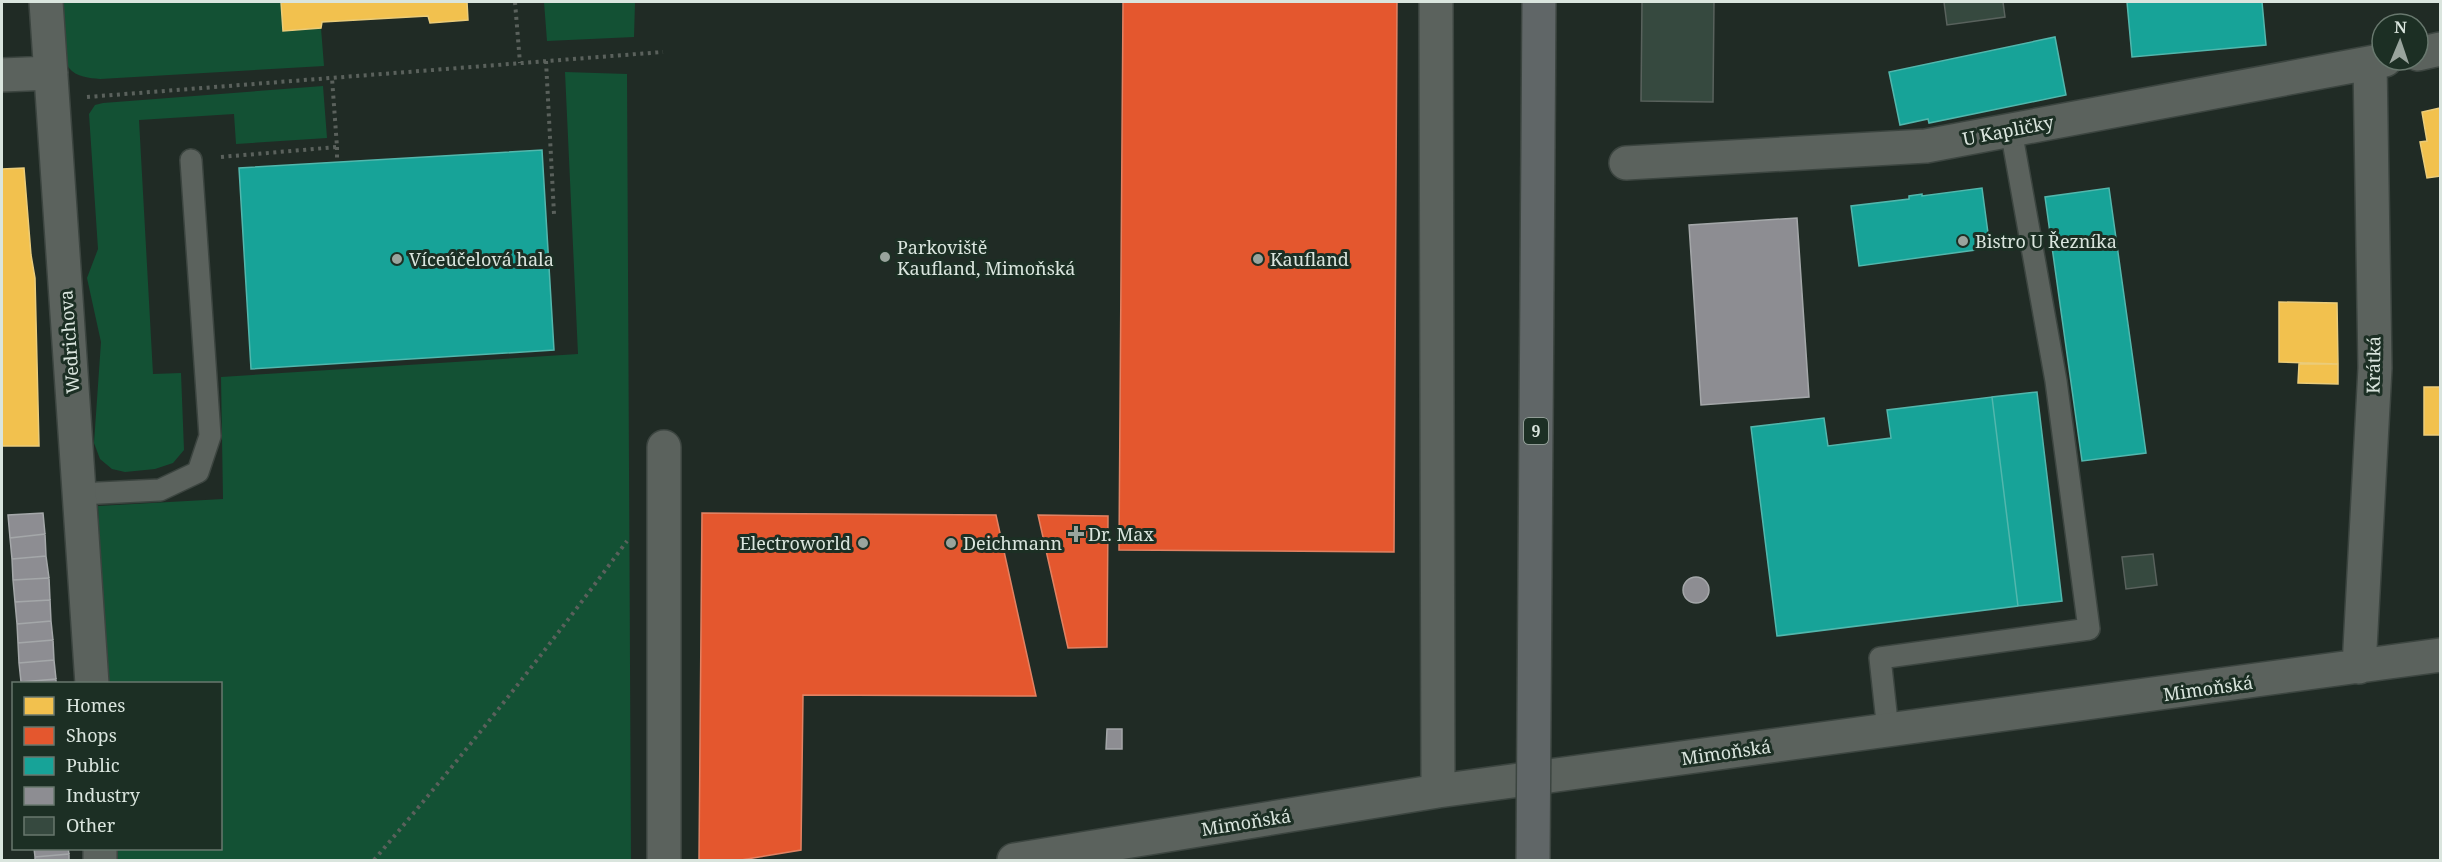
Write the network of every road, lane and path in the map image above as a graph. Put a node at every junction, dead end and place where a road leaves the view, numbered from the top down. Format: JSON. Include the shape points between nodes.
{"nodes":[{"id":1,"x":46,"y":2,"type":"edge"},
{"id":2,"x":515,"y":2,"type":"edge"},
{"id":3,"x":1436,"y":2,"type":"edge"},
{"id":4,"x":1539,"y":2,"type":"edge"},
{"id":5,"x":663,"y":52,"type":"dead end"},
{"id":6,"x":546,"y":61,"type":"junction"},
{"id":7,"x":520,"y":63,"type":"junction"},
{"id":8,"x":2370,"y":63,"type":"edge"},
{"id":9,"x":2378,"y":72,"type":"edge"},
{"id":10,"x":2,"y":75,"type":"edge"},
{"id":11,"x":332,"y":78,"type":"junction"},
{"id":12,"x":52,"y":87,"type":"junction"},
{"id":13,"x":2011,"y":129,"type":"junction"},
{"id":14,"x":337,"y":147,"type":"junction"},
{"id":15,"x":190,"y":159,"type":"joint"},
{"id":16,"x":337,"y":161,"type":"dead end"},
{"id":17,"x":1626,"y":163,"type":"dead end"},
{"id":18,"x":554,"y":214,"type":"dead end"},
{"id":19,"x":664,"y":447,"type":"dead end"},
{"id":20,"x":79,"y":494,"type":"junction"},
{"id":21,"x":628,"y":541,"type":"dead end"},
{"id":22,"x":2440,"y":655,"type":"edge"},
{"id":23,"x":2359,"y":668,"type":"junction"},
{"id":24,"x":92,"y":682,"type":"edge"},
{"id":25,"x":1888,"y":731,"type":"junction"},
{"id":26,"x":1438,"y":791,"type":"junction"},
{"id":27,"x":374,"y":861,"type":"edge"},
{"id":28,"x":664,"y":861,"type":"edge"},
{"id":29,"x":1014,"y":861,"type":"edge"},
{"id":30,"x":1533,"y":861,"type":"edge"}],
"edges":[{"from":1,"to":12,"type":"street","name":"Wedrichova"},
{"from":2,"to":7,"type":"path"},
{"from":3,"to":26,"type":"street"},
{"from":4,"to":30,"type":"main road","number":"9","bridge":true},
{"from":5,"to":6,"type":"path"},
{"from":6,"to":7,"type":"path"},
{"from":6,"to":18,"type":"path"},
{"from":7,"to":11,"type":"path"},
{"from":8,"to":13,"type":"street","name":"U Kapličky"},
{"from":9,"to":23,"type":"street","name":"Krátká","via":[[2375,368]]},
{"from":10,"to":12,"type":"street"},
{"from":11,"to":12,"type":"path"},
{"from":11,"to":14,"type":"path"},
{"from":12,"to":20,"type":"street","name":"Wedrichova"},
{"from":13,"to":17,"type":"street","name":"U Kapličky","via":[[1926,146]]},
{"from":13,"to":25,"type":"lane","via":[[2055,381],[2089,629],[1880,658]]},
{"from":14,"to":15,"type":"path"},
{"from":14,"to":16,"type":"path"},
{"from":15,"to":20,"type":"lane","via":[[210,436],[198,472],[160,490]]},
{"from":19,"to":28,"type":"street"},
{"from":20,"to":24,"type":"street","name":"Wedrichova"},
{"from":21,"to":27,"type":"path","via":[[550,646]]},
{"from":22,"to":23,"type":"street","name":"Mimoňská"},
{"from":23,"to":25,"type":"street","name":"Mimoňská"},
{"from":25,"to":26,"type":"street","name":"Mimoňská"},
{"from":26,"to":29,"type":"street","name":"Mimoňská"}]}
